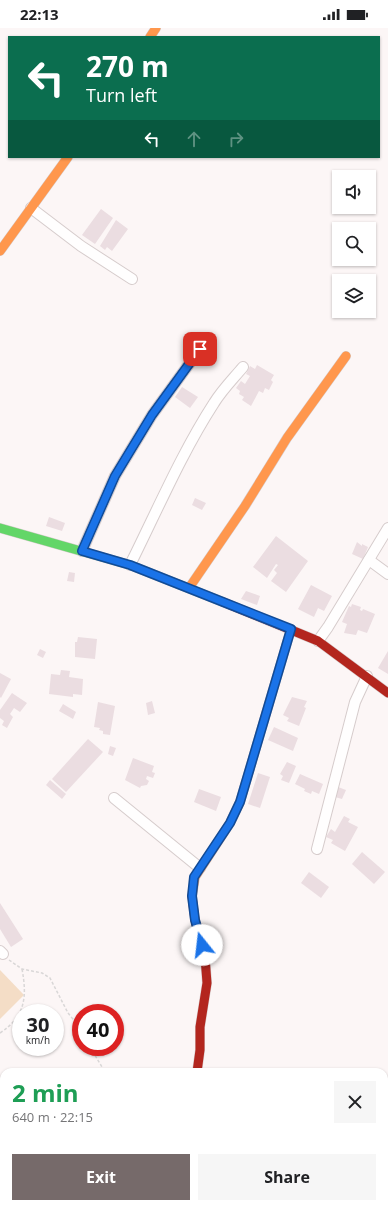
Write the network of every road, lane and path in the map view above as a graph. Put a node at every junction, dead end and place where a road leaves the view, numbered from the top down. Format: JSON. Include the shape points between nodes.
{"nodes":[{"id":1,"x":67,"y":158,"type":"edge"},
{"id":2,"x":31,"y":208,"type":"junction"},
{"id":3,"x":0,"y":251,"type":"edge"},
{"id":4,"x":132,"y":279,"type":"dead end"},
{"id":5,"x":200,"y":349,"type":"dead end"},
{"id":6,"x":346,"y":356,"type":"dead end"},
{"id":7,"x":243,"y":367,"type":"dead end"},
{"id":8,"x":0,"y":528,"type":"edge"},
{"id":9,"x":388,"y":528,"type":"edge"},
{"id":10,"x":82,"y":551,"type":"junction"},
{"id":11,"x":369,"y":560,"type":"junction"},
{"id":12,"x":130,"y":565,"type":"junction"},
{"id":13,"x":388,"y":574,"type":"edge"},
{"id":14,"x":190,"y":588,"type":"junction"},
{"id":15,"x":291,"y":629,"type":"junction"},
{"id":16,"x":318,"y":641,"type":"junction"},
{"id":17,"x":367,"y":676,"type":"junction"},
{"id":18,"x":388,"y":693,"type":"edge"},
{"id":19,"x":114,"y":798,"type":"dead end"},
{"id":20,"x":317,"y":849,"type":"dead end"},
{"id":21,"x":200,"y":868,"type":"junction"},
{"id":22,"x":1,"y":953,"type":"edge"},
{"id":23,"x":22,"y":969,"type":"junction"},
{"id":24,"x":72,"y":1018,"type":"edge"},
{"id":25,"x":0,"y":1033,"type":"edge"},
{"id":26,"x":95,"y":1056,"type":"edge"},
{"id":27,"x":103,"y":1068,"type":"edge"},
{"id":28,"x":198,"y":1068,"type":"edge"}],
"edges":[{"from":1,"to":2,"type":"street"},
{"from":2,"to":3,"type":"street"},
{"from":2,"to":4,"type":"street","via":[[81,246]]},
{"from":5,"to":10,"type":"street","via":[[152,415],[115,476]]},
{"from":6,"to":14,"type":"street","via":[[287,438]]},
{"from":7,"to":12,"type":"street","via":[[215,401],[178,465]]},
{"from":8,"to":10,"type":"street"},
{"from":9,"to":11,"type":"street"},
{"from":10,"to":12,"type":"street"},
{"from":11,"to":13,"type":"street"},
{"from":11,"to":16,"type":"street"},
{"from":12,"to":14,"type":"street"},
{"from":14,"to":15,"type":"street"},
{"from":15,"to":16,"type":"street"},
{"from":15,"to":21,"type":"street","via":[[240,802],[230,823]]},
{"from":16,"to":17,"type":"street"},
{"from":17,"to":18,"type":"street"},
{"from":17,"to":20,"type":"street","via":[[355,702]]},
{"from":19,"to":21,"type":"street"},
{"from":21,"to":28,"type":"street","via":[[194,877],[192,896],[195,920],[205,957],[207,983],[200,1027]]},
{"from":22,"to":23,"type":"path"},
{"from":23,"to":24,"type":"path","via":[[42,973],[50,978]]},
{"from":23,"to":25,"type":"path","via":[[24,1005],[15,1019]]},
{"from":26,"to":27,"type":"path"}]}
